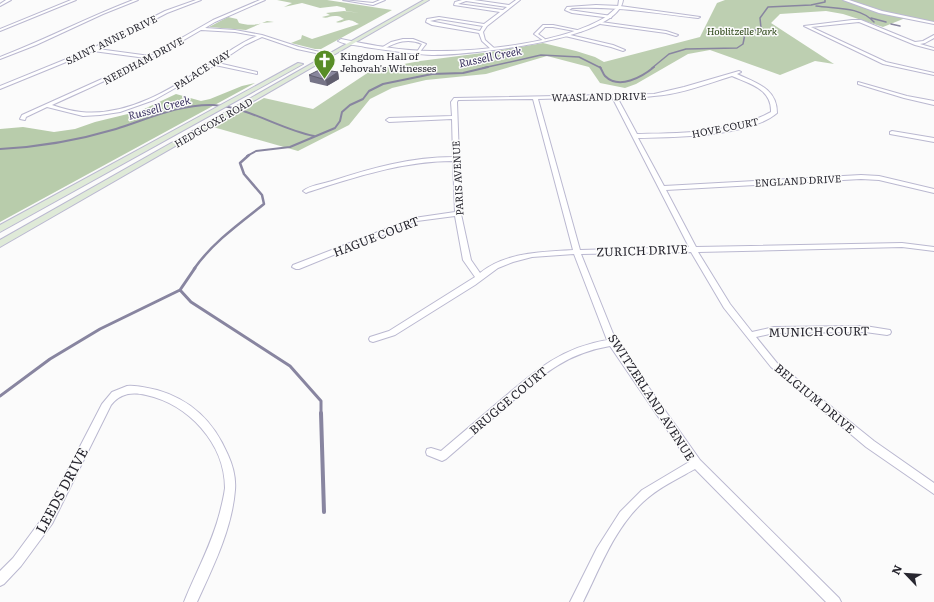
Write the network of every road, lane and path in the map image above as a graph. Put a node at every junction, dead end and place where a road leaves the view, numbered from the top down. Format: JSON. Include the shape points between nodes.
{"nodes":[{"id":1,"x":9,"y":0,"type":"edge"},
{"id":2,"x":74,"y":0,"type":"edge"},
{"id":3,"x":136,"y":0,"type":"edge"},
{"id":4,"x":199,"y":0,"type":"edge"},
{"id":5,"x":263,"y":0,"type":"edge"},
{"id":6,"x":346,"y":0,"type":"edge"},
{"id":7,"x":383,"y":0,"type":"edge"},
{"id":8,"x":427,"y":0,"type":"edge"},
{"id":9,"x":518,"y":0,"type":"edge"},
{"id":10,"x":621,"y":0,"type":"edge"},
{"id":11,"x":845,"y":0,"type":"edge"},
{"id":12,"x":0,"y":5,"type":"edge"},
{"id":13,"x":510,"y":6,"type":"junction"},
{"id":14,"x":620,"y":8,"type":"junction"},
{"id":15,"x":503,"y":11,"type":"junction"},
{"id":16,"x":611,"y":17,"type":"junction"},
{"id":17,"x":698,"y":17,"type":"dead end"},
{"id":18,"x":601,"y":23,"type":"junction"},
{"id":19,"x":934,"y":23,"type":"edge"},
{"id":20,"x":485,"y":25,"type":"junction"},
{"id":21,"x":200,"y":29,"type":"junction"},
{"id":22,"x":0,"y":30,"type":"edge"},
{"id":23,"x":580,"y":31,"type":"junction"},
{"id":24,"x":481,"y":32,"type":"junction"},
{"id":25,"x":351,"y":35,"type":"dead end"},
{"id":26,"x":566,"y":35,"type":"junction"},
{"id":27,"x":676,"y":35,"type":"dead end"},
{"id":28,"x":262,"y":36,"type":"junction"},
{"id":29,"x":934,"y":36,"type":"edge"},
{"id":30,"x":544,"y":40,"type":"junction"},
{"id":31,"x":341,"y":41,"type":"junction"},
{"id":32,"x":352,"y":43,"type":"junction"},
{"id":33,"x":335,"y":44,"type":"dead end"},
{"id":34,"x":916,"y":44,"type":"junction"},
{"id":35,"x":329,"y":48,"type":"dead end"},
{"id":36,"x":383,"y":48,"type":"junction"},
{"id":37,"x":494,"y":49,"type":"junction"},
{"id":38,"x":934,"y":49,"type":"edge"},
{"id":39,"x":94,"y":50,"type":"junction"},
{"id":40,"x":623,"y":50,"type":"dead end"},
{"id":41,"x":420,"y":52,"type":"junction"},
{"id":42,"x":319,"y":53,"type":"junction"},
{"id":43,"x":330,"y":55,"type":"junction"},
{"id":44,"x":151,"y":57,"type":"junction"},
{"id":45,"x":0,"y":58,"type":"edge"},
{"id":46,"x":214,"y":63,"type":"junction"},
{"id":47,"x":739,"y":72,"type":"dead end"},
{"id":48,"x":255,"y":73,"type":"dead end"},
{"id":49,"x":732,"y":74,"type":"junction"},
{"id":50,"x":934,"y":74,"type":"edge"},
{"id":51,"x":860,"y":83,"type":"dead end"},
{"id":52,"x":0,"y":88,"type":"edge"},
{"id":53,"x":614,"y":96,"type":"junction"},
{"id":54,"x":535,"y":97,"type":"junction"},
{"id":55,"x":456,"y":99,"type":"joint"},
{"id":56,"x":934,"y":103,"type":"edge"},
{"id":57,"x":48,"y":106,"type":"junction"},
{"id":58,"x":454,"y":117,"type":"junction"},
{"id":59,"x":23,"y":119,"type":"dead end"},
{"id":60,"x":389,"y":120,"type":"dead end"},
{"id":61,"x":892,"y":133,"type":"dead end"},
{"id":62,"x":635,"y":136,"type":"junction"},
{"id":63,"x":934,"y":140,"type":"edge"},
{"id":64,"x":130,"y":157,"type":"junction"},
{"id":65,"x":456,"y":159,"type":"junction"},
{"id":66,"x":144,"y":162,"type":"junction"},
{"id":67,"x":661,"y":188,"type":"junction"},
{"id":68,"x":306,"y":191,"type":"dead end"},
{"id":69,"x":934,"y":191,"type":"edge"},
{"id":70,"x":458,"y":214,"type":"junction"},
{"id":71,"x":0,"y":229,"type":"edge"},
{"id":72,"x":0,"y":244,"type":"edge"},
{"id":73,"x":693,"y":249,"type":"junction"},
{"id":74,"x":934,"y":249,"type":"edge"},
{"id":75,"x":577,"y":252,"type":"junction"},
{"id":76,"x":296,"y":267,"type":"dead end"},
{"id":77,"x":479,"y":277,"type":"junction"},
{"id":78,"x":887,"y":332,"type":"dead end"},
{"id":79,"x":751,"y":335,"type":"junction"},
{"id":80,"x":373,"y":339,"type":"dead end"},
{"id":81,"x":612,"y":342,"type":"junction"},
{"id":82,"x":431,"y":452,"type":"dead end"},
{"id":83,"x":696,"y":463,"type":"junction"},
{"id":84,"x":934,"y":489,"type":"edge"},
{"id":85,"x":0,"y":580,"type":"edge"},
{"id":86,"x":190,"y":602,"type":"edge"},
{"id":87,"x":576,"y":602,"type":"edge"},
{"id":88,"x":835,"y":602,"type":"edge"}],
"edges":[{"from":1,"to":12,"type":"street"},
{"from":2,"to":22,"type":"street"},
{"from":3,"to":45,"type":"street"},
{"from":4,"to":39,"type":"street","name":"SAINT ANNE DRIVE","via":[[159,15]]},
{"from":5,"to":21,"type":"street","name":"NEEDHAM DRIVE"},
{"from":6,"to":7,"type":"street","via":[[373,4]]},
{"from":8,"to":32,"type":"main road","name":"HEDGCOXE ROAD"},
{"from":9,"to":13,"type":"street"},
{"from":10,"to":14,"type":"street"},
{"from":11,"to":19,"type":"street","via":[[881,12]]},
{"from":13,"to":15,"type":"street"},
{"from":13,"to":15,"type":"street","via":[[466,0],[456,2],[456,5]]},
{"from":14,"to":16,"type":"street"},
{"from":14,"to":16,"type":"street","via":[[572,7],[567,10]]},
{"from":14,"to":17,"type":"street"},
{"from":15,"to":20,"type":"street"},
{"from":16,"to":18,"type":"street"},
{"from":18,"to":23,"type":"street"},
{"from":18,"to":27,"type":"street"},
{"from":20,"to":24,"type":"street"},
{"from":20,"to":24,"type":"street","via":[[439,18],[428,22]]},
{"from":21,"to":28,"type":"street"},
{"from":21,"to":44,"type":"street","name":"NEEDHAM DRIVE"},
{"from":23,"to":26,"type":"street"},
{"from":23,"to":30,"type":"street","via":[[544,26],[536,34]]},
{"from":24,"to":37,"type":"street","via":[[483,40]]},
{"from":25,"to":31,"type":"main road"},
{"from":26,"to":30,"type":"street"},
{"from":26,"to":40,"type":"street"},
{"from":28,"to":42,"type":"street"},
{"from":28,"to":46,"type":"street","name":"PALACE WAY","via":[[246,42]]},
{"from":29,"to":34,"type":"street"},
{"from":30,"to":37,"type":"street"},
{"from":31,"to":32,"type":"street"},
{"from":31,"to":33,"type":"main road"},
{"from":32,"to":36,"type":"street"},
{"from":32,"to":43,"type":"main road","name":"HEDGCOXE ROAD"},
{"from":34,"to":38,"type":"street"},
{"from":34,"to":50,"type":"street","via":[[857,21],[806,26],[885,63]]},
{"from":35,"to":42,"type":"main road","name":"HEDGCOXE ROAD"},
{"from":36,"to":41,"type":"street"},
{"from":36,"to":41,"type":"street","via":[[404,39],[424,44]]},
{"from":37,"to":41,"type":"street"},
{"from":39,"to":44,"type":"street"},
{"from":39,"to":52,"type":"street","name":"SAINT ANNE DRIVE"},
{"from":42,"to":43,"type":"street"},
{"from":42,"to":64,"type":"main road","name":"HEDGCOXE ROAD"},
{"from":43,"to":66,"type":"main road","name":"HEDGCOXE ROAD"},
{"from":44,"to":57,"type":"street","name":"NEEDHAM DRIVE"},
{"from":46,"to":48,"type":"street"},
{"from":46,"to":57,"type":"street","name":"PALACE WAY","via":[[151,99],[127,109],[85,114]]},
{"from":47,"to":49,"type":"street","name":"WAASLAND DRIVE"},
{"from":49,"to":53,"type":"street","name":"WAASLAND DRIVE","via":[[671,93]]},
{"from":49,"to":62,"type":"street","name":"HOVE COURT","via":[[764,89],[773,101],[774,112],[756,123],[710,131],[682,135]]},
{"from":51,"to":56,"type":"street"},
{"from":53,"to":54,"type":"street","name":"WAASLAND DRIVE"},
{"from":53,"to":62,"type":"street","name":"BELGIUM DRIVE"},
{"from":54,"to":55,"type":"street","name":"WAASLAND DRIVE"},
{"from":54,"to":75,"type":"street","name":"SWITZERLAND AVENUE"},
{"from":55,"to":58,"type":"street","name":"PARIS AVENUE"},
{"from":57,"to":59,"type":"street","name":"NEEDHAM DRIVE","via":[[24,116]]},
{"from":58,"to":60,"type":"street"},
{"from":58,"to":65,"type":"street","name":"PARIS AVENUE"},
{"from":61,"to":63,"type":"street"},
{"from":62,"to":67,"type":"street","name":"BELGIUM DRIVE"},
{"from":64,"to":66,"type":"main road"},
{"from":64,"to":71,"type":"main road","name":"HEDGCOXE ROAD"},
{"from":65,"to":68,"type":"street","via":[[377,169]]},
{"from":65,"to":70,"type":"street","name":"PARIS AVENUE"},
{"from":66,"to":72,"type":"main road","name":"HEDGCOXE ROAD"},
{"from":67,"to":69,"type":"street","name":"ENGLAND DRIVE","via":[[861,177],[879,178]]},
{"from":67,"to":73,"type":"street","name":"BELGIUM DRIVE"},
{"from":70,"to":76,"type":"street","name":"HAGUE COURT","via":[[416,219]]},
{"from":70,"to":77,"type":"street","name":"PARIS AVENUE","via":[[466,260]]},
{"from":73,"to":74,"type":"street","name":"ZURICH DRIVE","via":[[902,245]]},
{"from":73,"to":75,"type":"street","name":"ZURICH DRIVE"},
{"from":73,"to":79,"type":"street","name":"BELGIUM DRIVE","via":[[727,306]]},
{"from":75,"to":77,"type":"street","name":"ZURICH DRIVE","via":[[511,260]]},
{"from":75,"to":81,"type":"street","name":"SWITZERLAND AVENUE"},
{"from":77,"to":80,"type":"street","name":"ZURICH DRIVE","via":[[392,333]]},
{"from":78,"to":79,"type":"street","name":"MUNICH COURT","via":[[865,329],[774,330]]},
{"from":79,"to":84,"type":"street","name":"BELGIUM DRIVE","via":[[774,365],[812,397],[870,444]]},
{"from":81,"to":82,"type":"street","name":"BRUGGE COURT","via":[[585,347],[562,357],[542,370],[442,456]]},
{"from":81,"to":83,"type":"street","name":"SWITZERLAND AVENUE"},
{"from":83,"to":87,"type":"street","via":[[658,484],[631,506],[610,536]]},
{"from":83,"to":88,"type":"street","name":"SWITZERLAND AVENUE"},
{"from":85,"to":86,"type":"street","name":"LEEDS DRIVE","via":[[17,562],[48,520],[99,416],[120,391],[141,390],[179,402],[193,413],[217,442],[226,464],[230,487],[224,518],[208,563]]}]}
